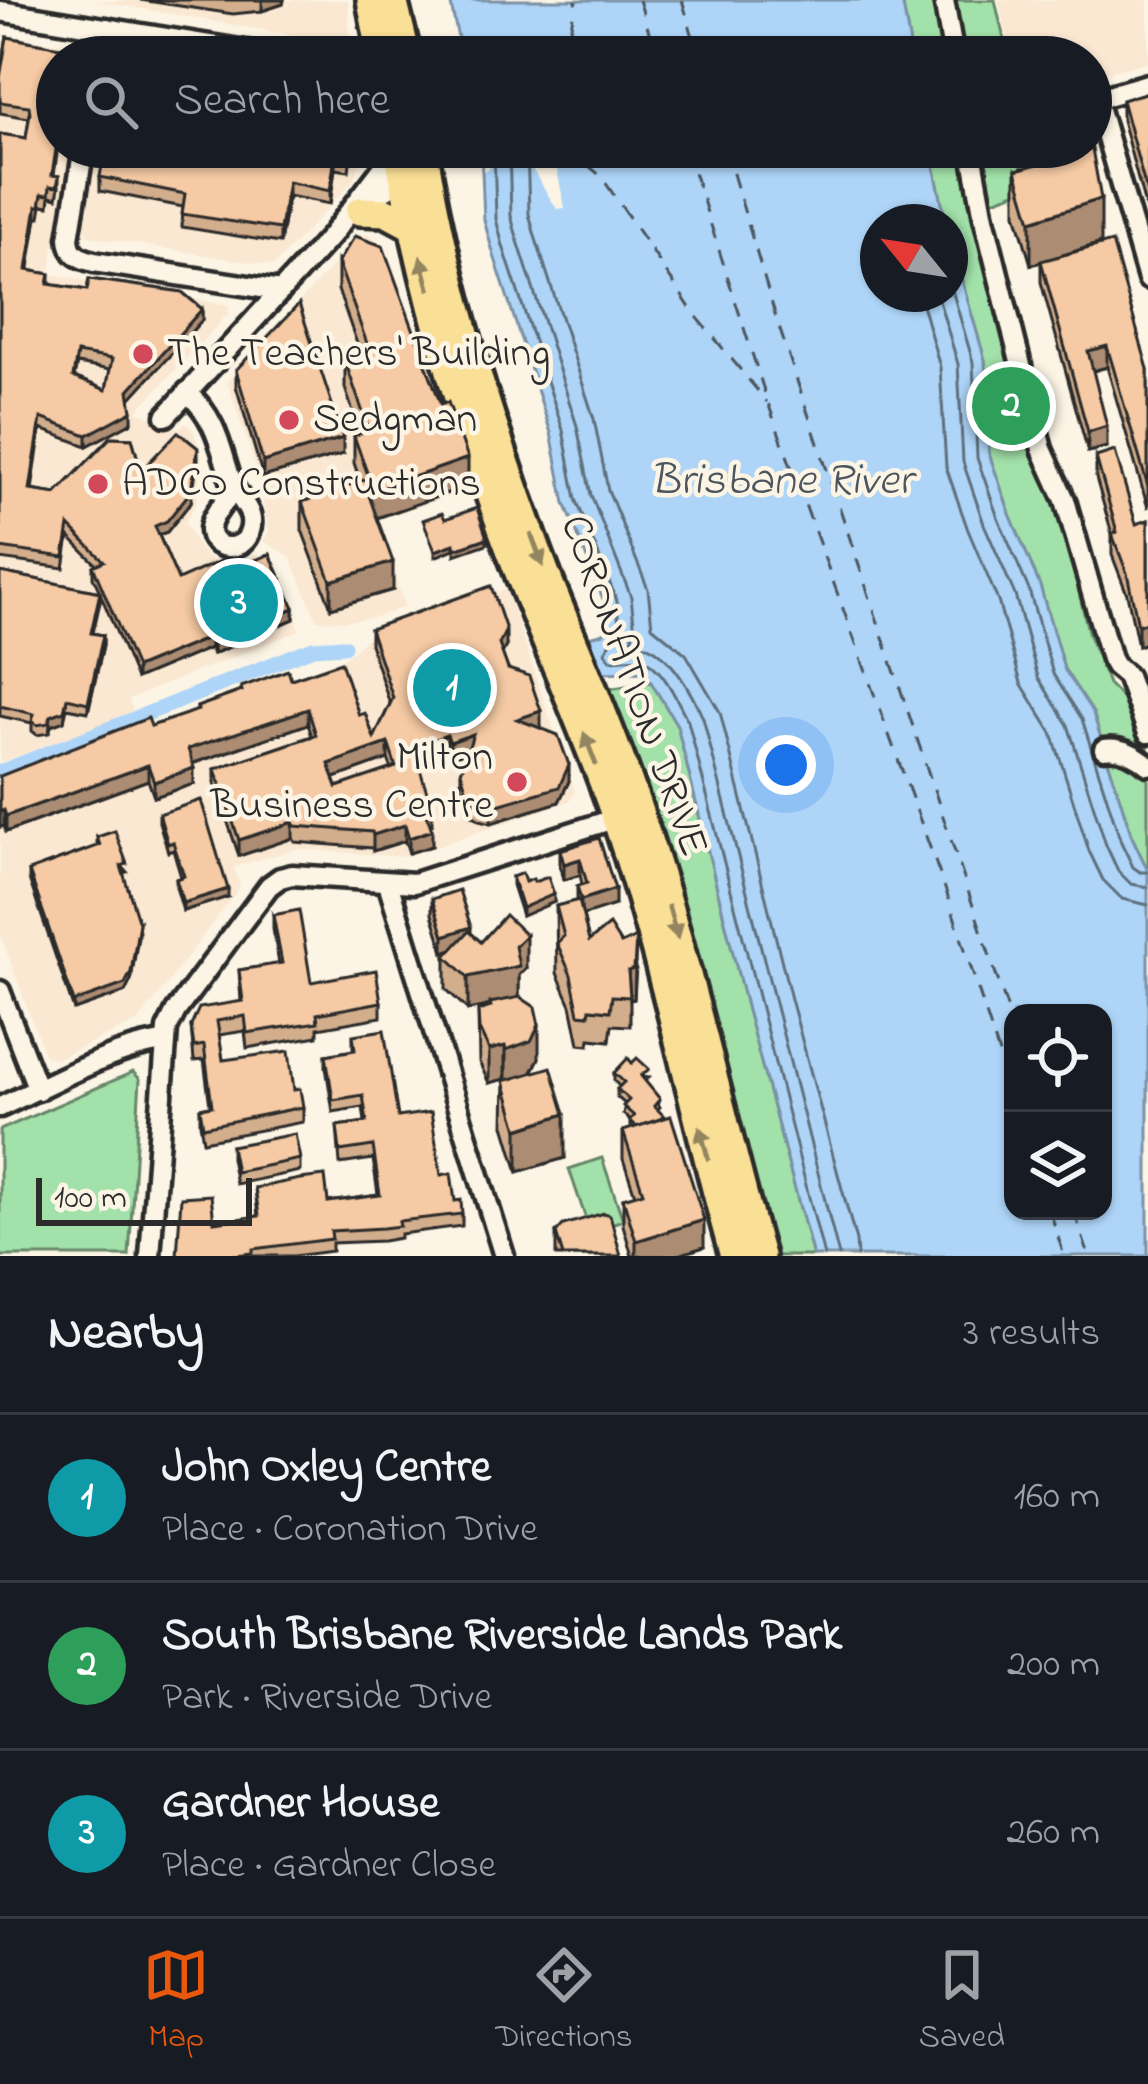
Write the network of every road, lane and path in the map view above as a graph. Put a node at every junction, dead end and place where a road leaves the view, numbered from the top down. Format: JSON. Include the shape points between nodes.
{"nodes":[{"id":1,"x":944,"y":0,"type":"edge"},
{"id":2,"x":386,"y":2,"type":"edge"},
{"id":3,"x":0,"y":11,"type":"edge"},
{"id":4,"x":107,"y":28,"type":"junction"},
{"id":5,"x":106,"y":36,"type":"edge"},
{"id":6,"x":156,"y":36,"type":"edge"},
{"id":7,"x":385,"y":36,"type":"edge"},
{"id":8,"x":399,"y":36,"type":"edge"},
{"id":9,"x":950,"y":36,"type":"edge"},
{"id":10,"x":1148,"y":84,"type":"edge"},
{"id":11,"x":1112,"y":94,"type":"edge"},
{"id":12,"x":1112,"y":153,"type":"edge"},
{"id":13,"x":81,"y":168,"type":"edge"},
{"id":14,"x":390,"y":168,"type":"edge"},
{"id":15,"x":392,"y":168,"type":"edge"},
{"id":16,"x":402,"y":168,"type":"edge"},
{"id":17,"x":427,"y":168,"type":"edge"},
{"id":18,"x":974,"y":168,"type":"edge"},
{"id":19,"x":360,"y":212,"type":"junction"},
{"id":20,"x":412,"y":226,"type":"junction"},
{"id":21,"x":331,"y":236,"type":"junction"},
{"id":22,"x":1147,"y":272,"type":"edge"},
{"id":23,"x":281,"y":290,"type":"junction"},
{"id":24,"x":188,"y":392,"type":"junction"},
{"id":25,"x":166,"y":416,"type":"dead end"},
{"id":26,"x":234,"y":488,"type":"dead end"},
{"id":27,"x":553,"y":623,"type":"junction"},
{"id":28,"x":1127,"y":676,"type":"junction"},
{"id":29,"x":1148,"y":679,"type":"edge"},
{"id":30,"x":1148,"y":734,"type":"edge"},
{"id":31,"x":1104,"y":749,"type":"dead end"},
{"id":32,"x":1148,"y":765,"type":"edge"},
{"id":33,"x":627,"y":814,"type":"junction"},
{"id":34,"x":388,"y":883,"type":"junction"},
{"id":35,"x":0,"y":991,"type":"edge"},
{"id":36,"x":164,"y":1042,"type":"junction"},
{"id":37,"x":38,"y":1090,"type":"junction"},
{"id":38,"x":0,"y":1106,"type":"edge"},
{"id":39,"x":150,"y":1256,"type":"edge"},
{"id":40,"x":504,"y":1256,"type":"edge"},
{"id":41,"x":734,"y":1256,"type":"edge"},
{"id":42,"x":760,"y":1256,"type":"edge"}],
"edges":[{"from":1,"to":9,"type":"street"},
{"from":2,"to":7,"type":"highway"},
{"from":2,"to":8,"type":"highway"},
{"from":3,"to":4,"type":"street","via":[[71,13]]},
{"from":4,"to":5,"type":"street"},
{"from":4,"to":6,"type":"street"},
{"from":10,"to":11,"type":"street"},
{"from":12,"to":22,"type":"street"},
{"from":13,"to":23,"type":"street","via":[[69,238],[75,255]]},
{"from":14,"to":21,"type":"street"},
{"from":15,"to":19,"type":"street"},
{"from":16,"to":20,"type":"highway","name":"CORONATION DRIVE"},
{"from":17,"to":27,"type":"highway","name":"CORONATION DRIVE","one_way":true,"via":[[478,375]]},
{"from":18,"to":28,"type":"street","via":[[1042,449],[1111,659]]},
{"from":19,"to":20,"type":"highway","via":[[386,212]]},
{"from":19,"to":21,"type":"street"},
{"from":27,"to":20,"type":"highway","name":"CORONATION DRIVE","one_way":true,"via":[[505,534]]},
{"from":21,"to":23,"type":"street"},
{"from":23,"to":24,"type":"street"},
{"from":24,"to":25,"type":"street"},
{"from":24,"to":26,"type":"street","via":[[206,408]]},
{"from":27,"to":33,"type":"highway","name":"CORONATION DRIVE"},
{"from":28,"to":29,"type":"street"},
{"from":28,"to":30,"type":"street"},
{"from":31,"to":32,"type":"street"},
{"from":33,"to":34,"type":"street","via":[[424,881]]},
{"from":41,"to":33,"type":"highway","name":"CORONATION DRIVE","one_way":true},
{"from":33,"to":42,"type":"highway","name":"CORONATION DRIVE","one_way":true,"via":[[678,942]]},
{"from":34,"to":36,"type":"street","via":[[292,874],[275,881],[176,1011]]},
{"from":34,"to":40,"type":"street"},
{"from":35,"to":37,"type":"street"},
{"from":36,"to":37,"type":"street"},
{"from":36,"to":39,"type":"street"},
{"from":37,"to":38,"type":"street"}]}
